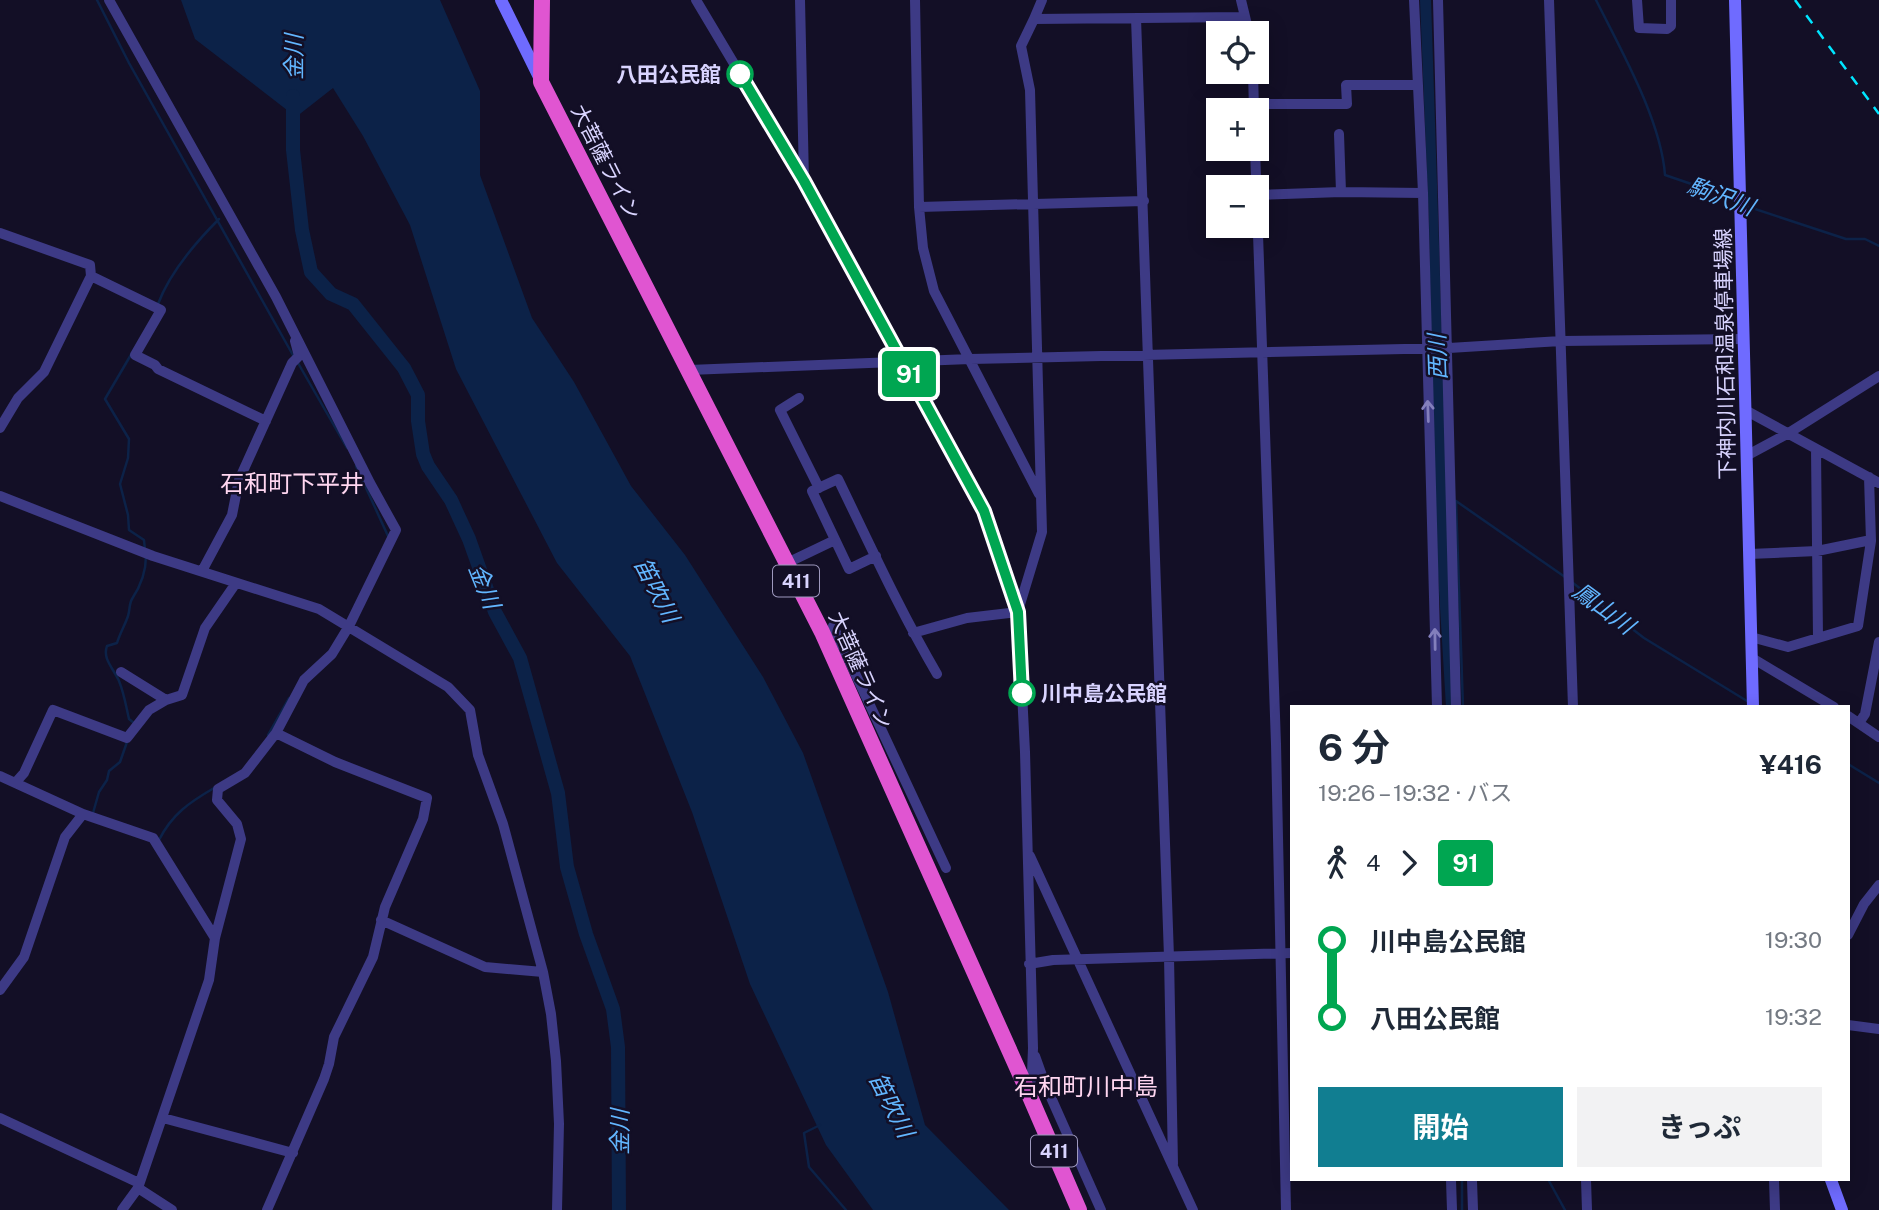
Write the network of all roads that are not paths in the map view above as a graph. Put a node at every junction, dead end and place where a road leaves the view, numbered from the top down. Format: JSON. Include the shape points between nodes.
{"nodes":[{"id":1,"x":109,"y":0,"type":"edge"},
{"id":2,"x":500,"y":0,"type":"edge"},
{"id":3,"x":542,"y":0,"type":"edge"},
{"id":4,"x":695,"y":0,"type":"edge"},
{"id":5,"x":800,"y":0,"type":"edge"},
{"id":6,"x":915,"y":0,"type":"edge"},
{"id":7,"x":1042,"y":0,"type":"edge"},
{"id":8,"x":1241,"y":0,"type":"edge"},
{"id":9,"x":1414,"y":0,"type":"edge"},
{"id":10,"x":1438,"y":0,"type":"edge"},
{"id":11,"x":1549,"y":0,"type":"edge"},
{"id":12,"x":1637,"y":0,"type":"edge"},
{"id":13,"x":1671,"y":0,"type":"edge"},
{"id":14,"x":1735,"y":0,"type":"edge"},
{"id":15,"x":1245,"y":17,"type":"junction"},
{"id":16,"x":1136,"y":18,"type":"junction"},
{"id":17,"x":1034,"y":19,"type":"junction"},
{"id":18,"x":1246,"y":21,"type":"edge"},
{"id":19,"x":542,"y":33,"type":"junction"},
{"id":20,"x":518,"y":37,"type":"junction"},
{"id":21,"x":541,"y":82,"type":"junction"},
{"id":22,"x":1417,"y":85,"type":"junction"},
{"id":23,"x":1269,"y":107,"type":"edge"},
{"id":24,"x":1339,"y":134,"type":"dead end"},
{"id":25,"x":804,"y":181,"type":"junction"},
{"id":26,"x":1340,"y":191,"type":"junction"},
{"id":27,"x":1423,"y":193,"type":"junction"},
{"id":28,"x":1269,"y":194,"type":"edge"},
{"id":29,"x":1144,"y":201,"type":"junction"},
{"id":30,"x":1033,"y":203,"type":"junction"},
{"id":31,"x":919,"y":208,"type":"junction"},
{"id":32,"x":0,"y":233,"type":"edge"},
{"id":33,"x":1259,"y":238,"type":"edge"},
{"id":34,"x":91,"y":276,"type":"junction"},
{"id":35,"x":292,"y":327,"type":"junction"},
{"id":36,"x":1743,"y":339,"type":"junction"},
{"id":37,"x":1561,"y":341,"type":"junction"},
{"id":38,"x":1427,"y":347,"type":"junction"},
{"id":39,"x":1446,"y":348,"type":"junction"},
{"id":40,"x":1263,"y":351,"type":"junction"},
{"id":41,"x":1149,"y":355,"type":"junction"},
{"id":42,"x":1039,"y":357,"type":"junction"},
{"id":43,"x":970,"y":359,"type":"junction"},
{"id":44,"x":902,"y":361,"type":"junction"},
{"id":45,"x":690,"y":370,"type":"junction"},
{"id":46,"x":1879,"y":376,"type":"edge"},
{"id":47,"x":799,"y":398,"type":"dead end"},
{"id":48,"x":1745,"y":410,"type":"junction"},
{"id":49,"x":266,"y":421,"type":"junction"},
{"id":50,"x":0,"y":428,"type":"edge"},
{"id":51,"x":1787,"y":434,"type":"junction"},
{"id":52,"x":1816,"y":449,"type":"junction"},
{"id":53,"x":1746,"y":456,"type":"junction"},
{"id":54,"x":1869,"y":477,"type":"junction"},
{"id":55,"x":1879,"y":483,"type":"edge"},
{"id":56,"x":819,"y":488,"type":"junction"},
{"id":57,"x":0,"y":496,"type":"edge"},
{"id":58,"x":1040,"y":496,"type":"junction"},
{"id":59,"x":835,"y":540,"type":"junction"},
{"id":60,"x":1871,"y":540,"type":"junction"},
{"id":61,"x":1817,"y":551,"type":"junction"},
{"id":62,"x":1749,"y":554,"type":"junction"},
{"id":63,"x":876,"y":556,"type":"junction"},
{"id":64,"x":787,"y":563,"type":"junction"},
{"id":65,"x":202,"y":571,"type":"junction"},
{"id":66,"x":236,"y":583,"type":"junction"},
{"id":67,"x":1018,"y":612,"type":"junction"},
{"id":68,"x":347,"y":624,"type":"junction"},
{"id":69,"x":833,"y":626,"type":"dead end"},
{"id":70,"x":913,"y":633,"type":"junction"},
{"id":71,"x":1751,"y":637,"type":"junction"},
{"id":72,"x":1818,"y":638,"type":"junction"},
{"id":73,"x":1879,"y":642,"type":"edge"},
{"id":74,"x":1752,"y":658,"type":"junction"},
{"id":75,"x":121,"y":672,"type":"dead end"},
{"id":76,"x":937,"y":674,"type":"dead end"},
{"id":77,"x":859,"y":698,"type":"junction"},
{"id":78,"x":166,"y":701,"type":"junction"},
{"id":79,"x":1753,"y":703,"type":"edge"},
{"id":80,"x":1437,"y":705,"type":"edge"},
{"id":81,"x":1456,"y":705,"type":"edge"},
{"id":82,"x":1573,"y":705,"type":"edge"},
{"id":83,"x":1831,"y":705,"type":"edge"},
{"id":84,"x":1850,"y":717,"type":"edge"},
{"id":85,"x":1859,"y":723,"type":"junction"},
{"id":86,"x":276,"y":733,"type":"junction"},
{"id":87,"x":1879,"y":737,"type":"edge"},
{"id":88,"x":0,"y":776,"type":"edge"},
{"id":89,"x":16,"y":782,"type":"junction"},
{"id":90,"x":83,"y":814,"type":"junction"},
{"id":91,"x":1029,"y":853,"type":"junction"},
{"id":92,"x":946,"y":868,"type":"dead end"},
{"id":93,"x":1879,"y":885,"type":"edge"},
{"id":94,"x":381,"y":920,"type":"junction"},
{"id":95,"x":1850,"y":931,"type":"edge"},
{"id":96,"x":215,"y":938,"type":"junction"},
{"id":97,"x":1280,"y":953,"type":"junction"},
{"id":98,"x":1290,"y":953,"type":"edge"},
{"id":99,"x":1169,"y":957,"type":"junction"},
{"id":100,"x":1079,"y":959,"type":"junction"},
{"id":101,"x":1029,"y":964,"type":"junction"},
{"id":102,"x":543,"y":972,"type":"junction"},
{"id":103,"x":0,"y":990,"type":"edge"},
{"id":104,"x":1850,"y":1025,"type":"edge"},
{"id":105,"x":1879,"y":1029,"type":"edge"},
{"id":106,"x":1033,"y":1048,"type":"junction"},
{"id":107,"x":1028,"y":1092,"type":"junction"},
{"id":108,"x":0,"y":1118,"type":"edge"},
{"id":109,"x":163,"y":1118,"type":"junction"},
{"id":110,"x":293,"y":1153,"type":"junction"},
{"id":111,"x":1173,"y":1164,"type":"junction"},
{"id":112,"x":1451,"y":1181,"type":"edge"},
{"id":113,"x":1472,"y":1181,"type":"edge"},
{"id":114,"x":1586,"y":1181,"type":"edge"},
{"id":115,"x":1774,"y":1181,"type":"edge"},
{"id":116,"x":1831,"y":1181,"type":"edge"},
{"id":117,"x":138,"y":1185,"type":"junction"},
{"id":118,"x":1844,"y":1209,"type":"edge"},
{"id":119,"x":122,"y":1210,"type":"edge"},
{"id":120,"x":172,"y":1210,"type":"edge"},
{"id":121,"x":267,"y":1210,"type":"edge"},
{"id":122,"x":556,"y":1210,"type":"edge"},
{"id":123,"x":1079,"y":1210,"type":"edge"},
{"id":124,"x":1101,"y":1210,"type":"edge"},
{"id":125,"x":1193,"y":1210,"type":"edge"},
{"id":126,"x":1286,"y":1210,"type":"edge"},
{"id":127,"x":1452,"y":1210,"type":"edge"},
{"id":128,"x":1473,"y":1210,"type":"edge"},
{"id":129,"x":1587,"y":1210,"type":"edge"},
{"id":130,"x":1775,"y":1210,"type":"edge"}],
"edges":[{"from":1,"to":35,"type":"street"},
{"from":2,"to":20,"type":"main road"},
{"from":3,"to":19,"type":"highway","name":"大菩薩ライン","number":"411"},
{"from":4,"to":25,"type":"street"},
{"from":5,"to":25,"type":"street"},
{"from":6,"to":31,"type":"street"},
{"from":7,"to":17,"type":"street"},
{"from":8,"to":15,"type":"street"},
{"from":9,"to":22,"type":"street"},
{"from":10,"to":39,"type":"street"},
{"from":11,"to":37,"type":"street"},
{"from":12,"to":13,"type":"street","via":[[1639,28],[1667,29],[1671,26]]},
{"from":14,"to":36,"type":"main road","name":"下神内川石和温泉停車場線"},
{"from":15,"to":16,"type":"street"},
{"from":15,"to":18,"type":"street"},
{"from":16,"to":17,"type":"street"},
{"from":16,"to":29,"type":"street"},
{"from":17,"to":30,"type":"street","via":[[1021,46],[1030,90]]},
{"from":19,"to":20,"type":"main road","via":[[531,39]]},
{"from":19,"to":21,"type":"highway","name":"大菩薩ライン","number":"411"},
{"from":20,"to":21,"type":"main road"},
{"from":21,"to":45,"type":"highway","name":"大菩薩ライン","number":"411"},
{"from":22,"to":23,"type":"street","via":[[1346,85],[1347,104]]},
{"from":22,"to":27,"type":"street"},
{"from":24,"to":26,"type":"street"},
{"from":25,"to":44,"type":"street"},
{"from":26,"to":27,"type":"street"},
{"from":26,"to":28,"type":"street"},
{"from":27,"to":38,"type":"street"},
{"from":29,"to":30,"type":"street"},
{"from":29,"to":41,"type":"street"},
{"from":30,"to":31,"type":"street"},
{"from":30,"to":42,"type":"street"},
{"from":31,"to":43,"type":"street","via":[[934,291]]},
{"from":32,"to":34,"type":"street","via":[[90,265]]},
{"from":33,"to":40,"type":"street"},
{"from":34,"to":49,"type":"street","via":[[161,310],[135,355]]},
{"from":34,"to":50,"type":"street","via":[[44,372],[18,398]]},
{"from":35,"to":49,"type":"street","via":[[295,360]]},
{"from":35,"to":68,"type":"street","via":[[396,530]]},
{"from":36,"to":37,"type":"street"},
{"from":36,"to":48,"type":"main road","name":"下神内川石和温泉停車場線"},
{"from":37,"to":39,"type":"street"},
{"from":37,"to":82,"type":"street"},
{"from":38,"to":39,"type":"street"},
{"from":38,"to":40,"type":"street"},
{"from":80,"to":38,"type":"street","one_way":true},
{"from":39,"to":81,"type":"street"},
{"from":40,"to":41,"type":"street"},
{"from":40,"to":97,"type":"street"},
{"from":41,"to":42,"type":"street"},
{"from":41,"to":99,"type":"street"},
{"from":42,"to":43,"type":"street"},
{"from":42,"to":58,"type":"street"},
{"from":43,"to":44,"type":"street"},
{"from":43,"to":58,"type":"street"},
{"from":44,"to":45,"type":"street"},
{"from":44,"to":67,"type":"street","via":[[984,511]]},
{"from":45,"to":64,"type":"highway","name":"大菩薩ライン","number":"411"},
{"from":46,"to":51,"type":"street"},
{"from":47,"to":56,"type":"street","via":[[780,410]]},
{"from":48,"to":51,"type":"street"},
{"from":48,"to":53,"type":"main road","name":"下神内川石和温泉停車場線"},
{"from":49,"to":65,"type":"street","via":[[239,480],[232,515]]},
{"from":51,"to":52,"type":"street"},
{"from":51,"to":53,"type":"street"},
{"from":52,"to":54,"type":"street"},
{"from":52,"to":61,"type":"street"},
{"from":53,"to":62,"type":"main road","name":"下神内川石和温泉停車場線"},
{"from":54,"to":55,"type":"street"},
{"from":54,"to":60,"type":"street"},
{"from":56,"to":59,"type":"street","via":[[812,491]]},
{"from":56,"to":63,"type":"street","via":[[838,480]]},
{"from":57,"to":65,"type":"street"},
{"from":58,"to":67,"type":"street","via":[[1042,531]]},
{"from":59,"to":63,"type":"street","via":[[849,569]]},
{"from":59,"to":64,"type":"street"},
{"from":60,"to":61,"type":"street"},
{"from":60,"to":72,"type":"street","via":[[1858,626]]},
{"from":61,"to":62,"type":"street"},
{"from":61,"to":72,"type":"street"},
{"from":62,"to":71,"type":"main road","name":"下神内川石和温泉停車場線"},
{"from":63,"to":70,"type":"street"},
{"from":64,"to":77,"type":"highway","name":"大菩薩ライン","number":"411"},
{"from":65,"to":66,"type":"street"},
{"from":66,"to":68,"type":"street","via":[[306,603]]},
{"from":66,"to":78,"type":"street","via":[[205,628],[182,695]]},
{"from":67,"to":70,"type":"street","via":[[967,618]]},
{"from":67,"to":91,"type":"street"},
{"from":68,"to":86,"type":"street","via":[[332,654],[304,680]]},
{"from":68,"to":102,"type":"street","via":[[448,687],[470,710],[478,755],[503,824]]},
{"from":69,"to":77,"type":"street"},
{"from":70,"to":76,"type":"street"},
{"from":71,"to":72,"type":"street","via":[[1788,647]]},
{"from":71,"to":74,"type":"main road","name":"下神内川石和温泉停車場線"},
{"from":73,"to":85,"type":"street","via":[[1865,714]]},
{"from":74,"to":79,"type":"main road","name":"下神内川石和温泉停車場線"},
{"from":74,"to":83,"type":"street"},
{"from":75,"to":78,"type":"street"},
{"from":77,"to":92,"type":"street"},
{"from":77,"to":107,"type":"highway","name":"大菩薩ライン","number":"411"},
{"from":78,"to":89,"type":"street","via":[[149,710],[127,738],[53,710]]},
{"from":84,"to":85,"type":"street"},
{"from":85,"to":87,"type":"street"},
{"from":86,"to":94,"type":"street","via":[[427,799],[423,820]]},
{"from":86,"to":96,"type":"street","via":[[245,773],[218,789],[217,800],[237,824],[241,839]]},
{"from":88,"to":89,"type":"street"},
{"from":89,"to":90,"type":"street"},
{"from":90,"to":96,"type":"street","via":[[153,838]]},
{"from":90,"to":103,"type":"street","via":[[65,837],[24,957]]},
{"from":91,"to":100,"type":"street"},
{"from":91,"to":101,"type":"street"},
{"from":93,"to":95,"type":"street"},
{"from":94,"to":102,"type":"street","via":[[485,967]]},
{"from":94,"to":110,"type":"street","via":[[373,957],[334,1037],[329,1064]]},
{"from":96,"to":109,"type":"street","via":[[209,980]]},
{"from":97,"to":98,"type":"street"},
{"from":97,"to":99,"type":"street"},
{"from":97,"to":126,"type":"street"},
{"from":99,"to":100,"type":"street"},
{"from":99,"to":111,"type":"street"},
{"from":100,"to":101,"type":"street"},
{"from":100,"to":111,"type":"street"},
{"from":101,"to":106,"type":"street"},
{"from":102,"to":122,"type":"street","via":[[556,1061]]},
{"from":104,"to":105,"type":"street"},
{"from":106,"to":107,"type":"street"},
{"from":106,"to":124,"type":"street"},
{"from":107,"to":123,"type":"highway","name":"大菩薩ライン","number":"411"},
{"from":108,"to":117,"type":"street"},
{"from":109,"to":110,"type":"street"},
{"from":109,"to":117,"type":"street"},
{"from":110,"to":121,"type":"street"},
{"from":111,"to":125,"type":"street"},
{"from":112,"to":127,"type":"street"},
{"from":113,"to":128,"type":"street"},
{"from":114,"to":129,"type":"street"},
{"from":115,"to":130,"type":"street"},
{"from":116,"to":118,"type":"main road"},
{"from":117,"to":119,"type":"street"},
{"from":117,"to":120,"type":"street"}]}
